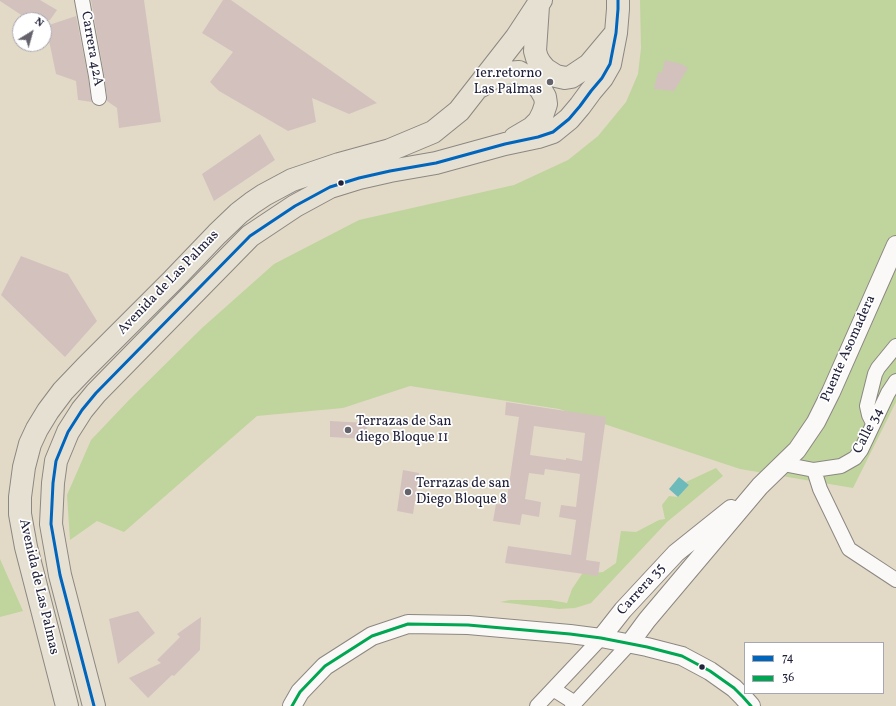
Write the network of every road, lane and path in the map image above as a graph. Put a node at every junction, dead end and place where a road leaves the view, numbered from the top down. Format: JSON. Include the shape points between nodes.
{"nodes":[{"id":1,"x":82,"y":0,"type":"edge"},
{"id":2,"x":618,"y":0,"type":"edge"},
{"id":3,"x":540,"y":3,"type":"edge"},
{"id":4,"x":616,"y":33,"type":"junction"},
{"id":5,"x":476,"y":90,"type":"junction"},
{"id":6,"x":99,"y":98,"type":"dead end"},
{"id":7,"x":505,"y":144,"type":"junction"},
{"id":8,"x":896,"y":245,"type":"edge"},
{"id":9,"x":896,"y":346,"type":"edge"},
{"id":10,"x":896,"y":381,"type":"edge"},
{"id":11,"x":874,"y":423,"type":"junction"},
{"id":12,"x":797,"y":450,"type":"joint"},
{"id":13,"x":783,"y":464,"type":"junction"},
{"id":14,"x":814,"y":470,"type":"junction"},
{"id":15,"x":760,"y":486,"type":"junction"},
{"id":16,"x":896,"y":580,"type":"edge"},
{"id":17,"x":601,"y":638,"type":"junction"},
{"id":18,"x":630,"y":643,"type":"junction"},
{"id":19,"x":552,"y":689,"type":"junction"},
{"id":20,"x":296,"y":699,"type":"edge"},
{"id":21,"x":573,"y":704,"type":"edge"},
{"id":22,"x":67,"y":706,"type":"edge"},
{"id":23,"x":94,"y":706,"type":"edge"},
{"id":24,"x":536,"y":706,"type":"edge"},
{"id":25,"x":751,"y":706,"type":"edge"}],
"edges":[{"from":1,"to":6,"type":"street","name":"Carrera 42A"},
{"from":2,"to":4,"type":"main road","name":"Avenida de Las Palmas"},
{"from":3,"to":4,"type":"main road","via":[[535,51],[545,69],[556,76],[565,78],[577,74],[589,65]]},
{"from":3,"to":5,"type":"main road","name":"Avenida de Las Palmas"},
{"from":4,"to":7,"type":"main road","name":"Avenida de Las Palmas","via":[[610,64],[602,78],[569,118],[553,132]]},
{"from":5,"to":7,"type":"main road","via":[[492,78],[519,72],[537,85],[545,96],[544,113],[539,121]]},
{"from":5,"to":22,"type":"main road","name":"Avenida de Las Palmas","via":[[459,110],[433,132],[390,150],[292,180],[264,195],[239,213],[85,368],[48,411],[30,444],[24,467],[20,514],[26,547]]},
{"from":7,"to":23,"type":"main road","name":"Avenida de Las Palmas","via":[[330,187],[286,212],[250,236],[96,392],[82,410],[68,432],[56,461],[51,524],[60,575]]},
{"from":8,"to":12,"type":"street","name":"Puente Asomadera","via":[[831,392],[816,422]]},
{"from":9,"to":11,"type":"street","via":[[875,374],[867,406]]},
{"from":10,"to":11,"type":"street","name":"Calle 34"},
{"from":11,"to":14,"type":"street","name":"Calle 34","via":[[855,458],[841,466]]},
{"from":12,"to":13,"type":"street","name":"Carrera 35"},
{"from":13,"to":14,"type":"street","name":"Calle 34"},
{"from":13,"to":15,"type":"street","name":"Carrera 35"},
{"from":14,"to":16,"type":"street","via":[[820,489],[849,549]]},
{"from":15,"to":17,"type":"street","name":"Carrera 35","via":[[676,552]]},
{"from":15,"to":18,"type":"street","name":"Carrera 35"},
{"from":17,"to":18,"type":"street"},
{"from":17,"to":19,"type":"street","name":"Carrera 35"},
{"from":17,"to":20,"type":"street","via":[[468,625],[408,624],[372,636],[325,666]]},
{"from":18,"to":21,"type":"street","name":"Carrera 35"},
{"from":18,"to":25,"type":"street","via":[[682,656],[734,688]]},
{"from":19,"to":21,"type":"street"},
{"from":19,"to":24,"type":"street","name":"Carrera 35"}]}
